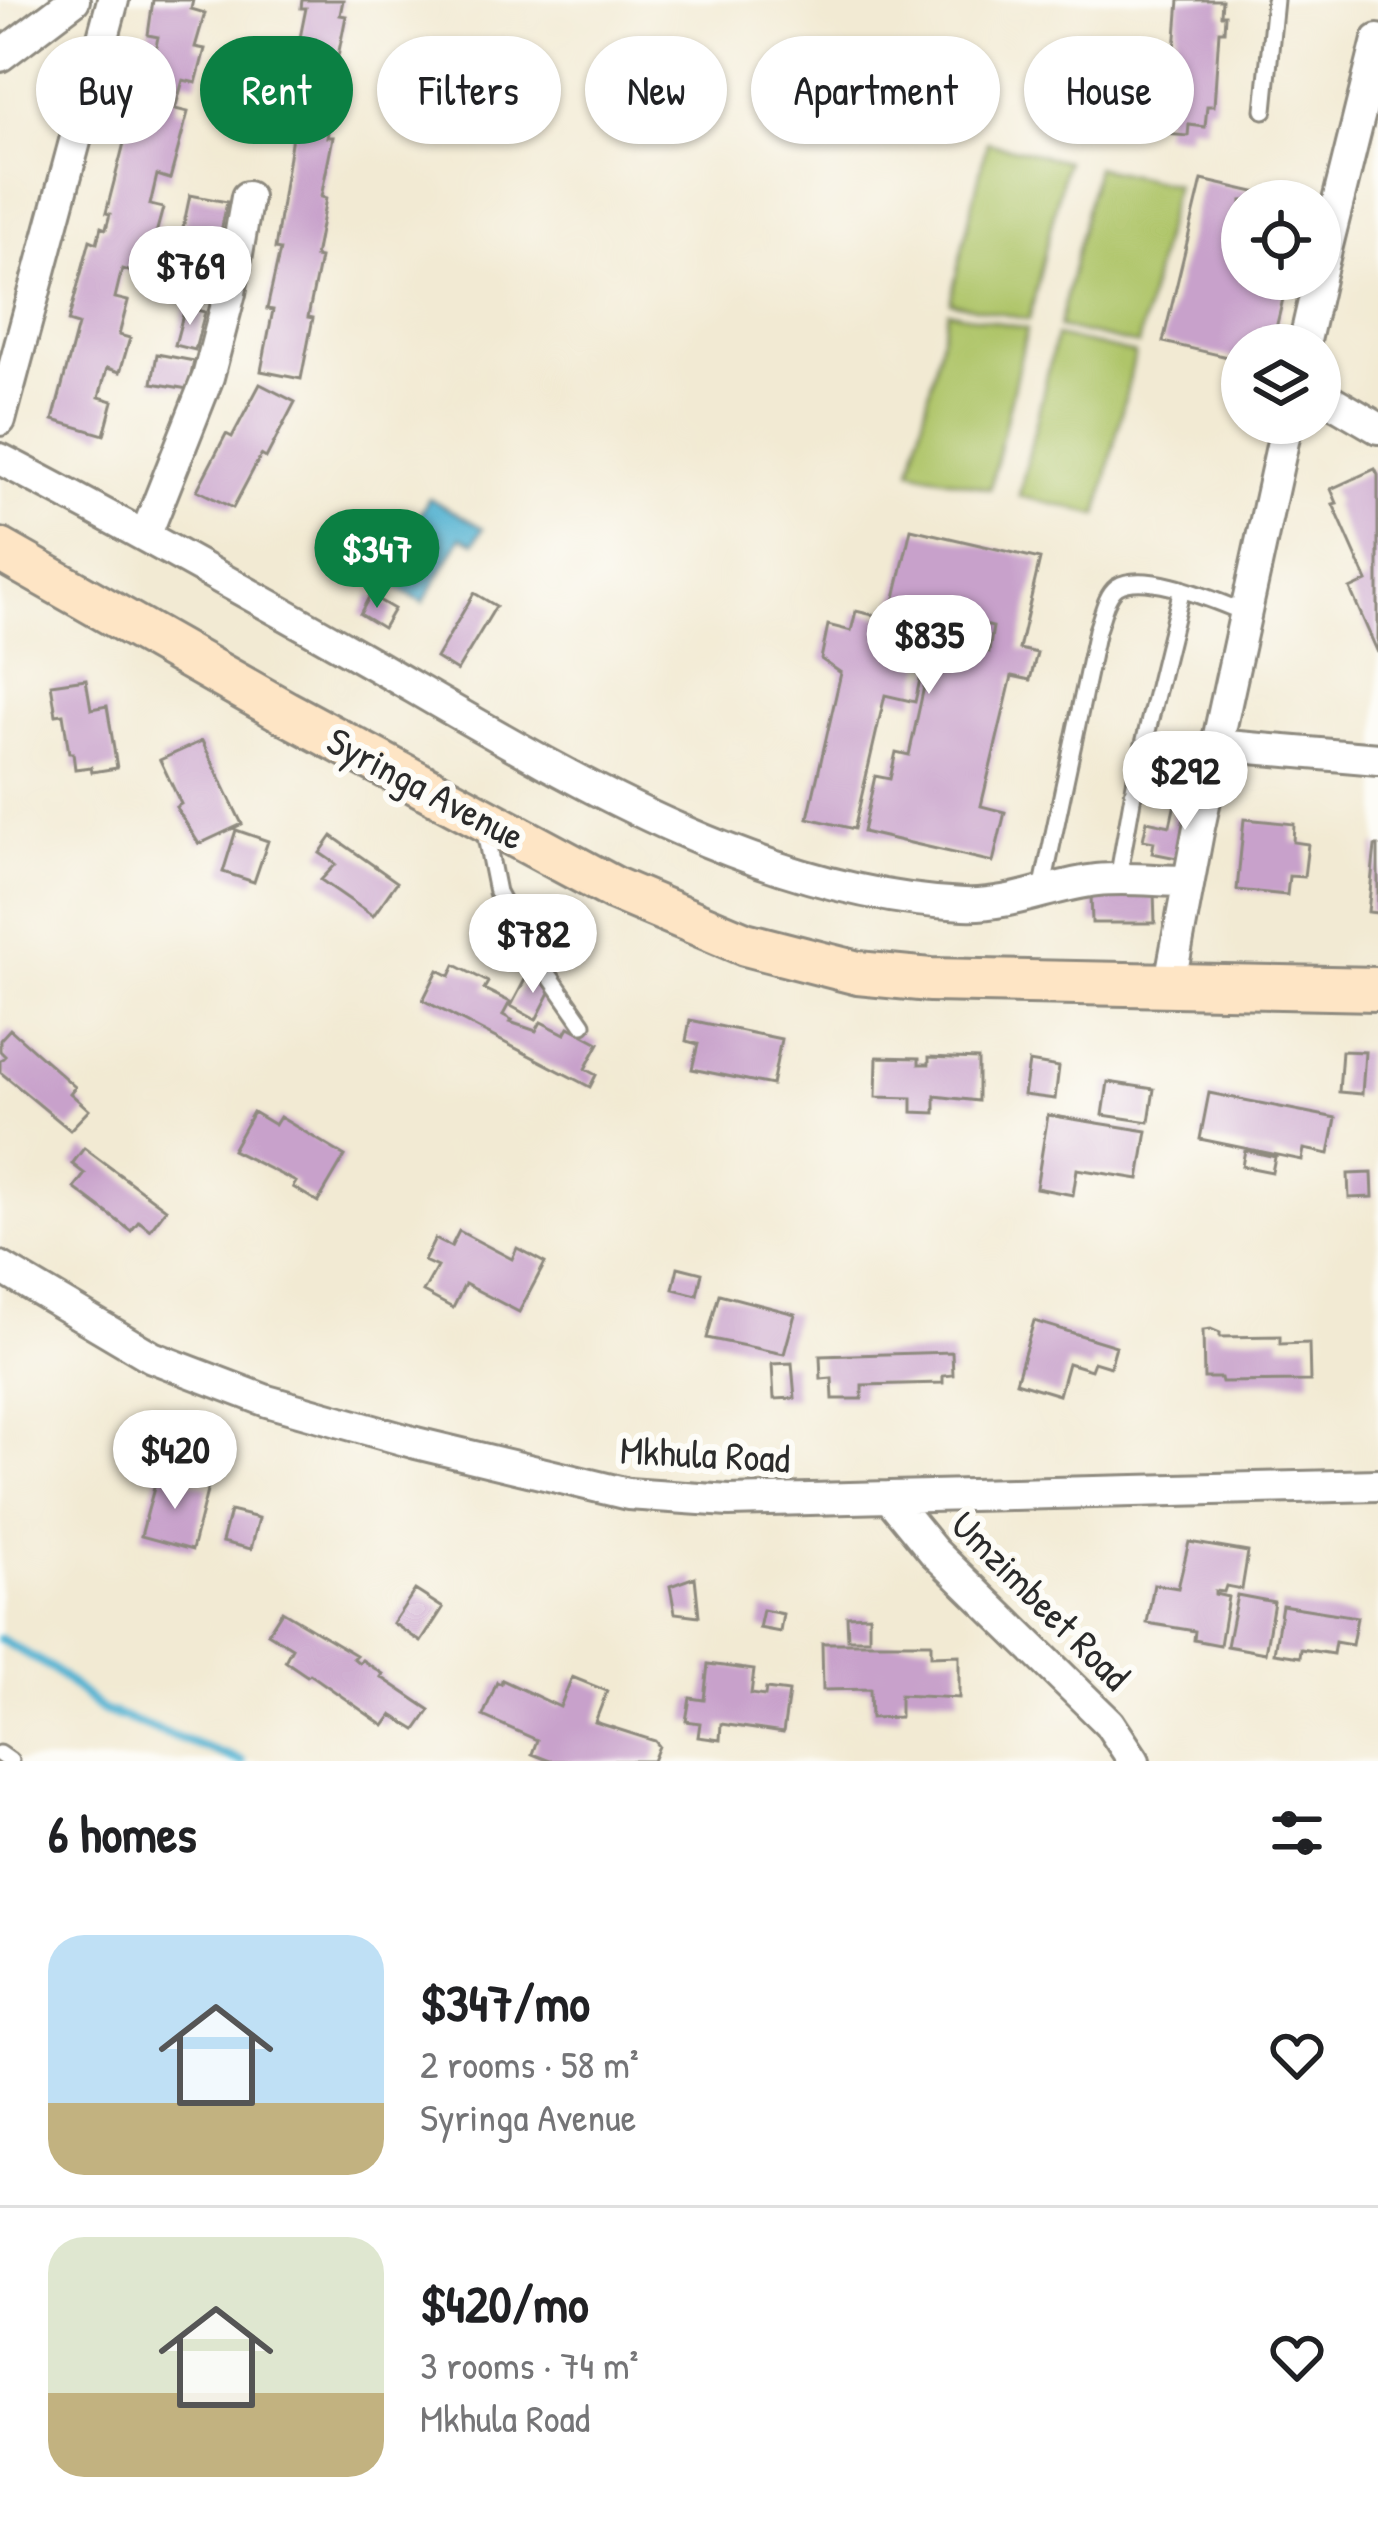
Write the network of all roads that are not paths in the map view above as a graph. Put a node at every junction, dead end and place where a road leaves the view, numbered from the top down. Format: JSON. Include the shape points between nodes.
{"nodes":[{"id":1,"x":74,"y":0,"type":"edge"},
{"id":2,"x":113,"y":0,"type":"edge"},
{"id":3,"x":1275,"y":0,"type":"edge"},
{"id":4,"x":1378,"y":40,"type":"edge"},
{"id":5,"x":0,"y":56,"type":"edge"},
{"id":6,"x":1264,"y":110,"type":"dead end"},
{"id":7,"x":1341,"y":188,"type":"edge"},
{"id":8,"x":247,"y":196,"type":"dead end"},
{"id":9,"x":1341,"y":406,"type":"edge"},
{"id":10,"x":0,"y":420,"type":"edge"},
{"id":11,"x":1378,"y":428,"type":"edge"},
{"id":12,"x":1282,"y":444,"type":"edge"},
{"id":13,"x":0,"y":459,"type":"edge"},
{"id":14,"x":146,"y":535,"type":"junction"},
{"id":15,"x":0,"y":550,"type":"edge"},
{"id":16,"x":1182,"y":589,"type":"junction"},
{"id":17,"x":1246,"y":613,"type":"junction"},
{"id":18,"x":1216,"y":746,"type":"junction"},
{"id":19,"x":1378,"y":759,"type":"edge"},
{"id":20,"x":483,"y":820,"type":"junction"},
{"id":21,"x":1118,"y":880,"type":"junction"},
{"id":22,"x":1188,"y":881,"type":"junction"},
{"id":23,"x":1041,"y":895,"type":"junction"},
{"id":24,"x":1170,"y":982,"type":"junction"},
{"id":25,"x":1378,"y":988,"type":"edge"},
{"id":26,"x":583,"y":1024,"type":"dead end"},
{"id":27,"x":0,"y":1267,"type":"edge"},
{"id":28,"x":1378,"y":1485,"type":"edge"},
{"id":29,"x":889,"y":1496,"type":"junction"},
{"id":30,"x":0,"y":1754,"type":"edge"},
{"id":31,"x":10,"y":1761,"type":"edge"},
{"id":32,"x":1134,"y":1761,"type":"edge"}],
"edges":[{"from":1,"to":5,"type":"street"},
{"from":2,"to":10,"type":"street"},
{"from":3,"to":6,"type":"lane"},
{"from":4,"to":7,"type":"street"},
{"from":8,"to":14,"type":"street","via":[[208,377]]},
{"from":9,"to":11,"type":"street"},
{"from":12,"to":17,"type":"street"},
{"from":13,"to":14,"type":"street"},
{"from":14,"to":23,"type":"street","via":[[546,764],[756,863],[851,888],[965,904]]},
{"from":15,"to":20,"type":"street","name":"Syringa Avenue"},
{"from":16,"to":17,"type":"lane"},
{"from":16,"to":21,"type":"lane"},
{"from":16,"to":23,"type":"lane","via":[[1129,582],[1111,594]]},
{"from":17,"to":18,"type":"street"},
{"from":18,"to":19,"type":"street"},
{"from":18,"to":22,"type":"street"},
{"from":20,"to":24,"type":"street","name":"Syringa Avenue","via":[[695,926],[858,973],[1048,985]]},
{"from":20,"to":26,"type":"lane","via":[[496,892]]},
{"from":21,"to":22,"type":"street"},
{"from":21,"to":23,"type":"street"},
{"from":22,"to":24,"type":"street"},
{"from":24,"to":25,"type":"street","name":"Syringa Avenue"},
{"from":27,"to":29,"type":"street","name":"Mkhula Road","via":[[187,1372],[416,1443],[628,1494],[729,1501]]},
{"from":28,"to":29,"type":"street","name":"Mkhula Road"},
{"from":29,"to":32,"type":"street","name":"Umzimbeet Road","via":[[934,1552],[1109,1723]]},
{"from":30,"to":31,"type":"lane"}]}
